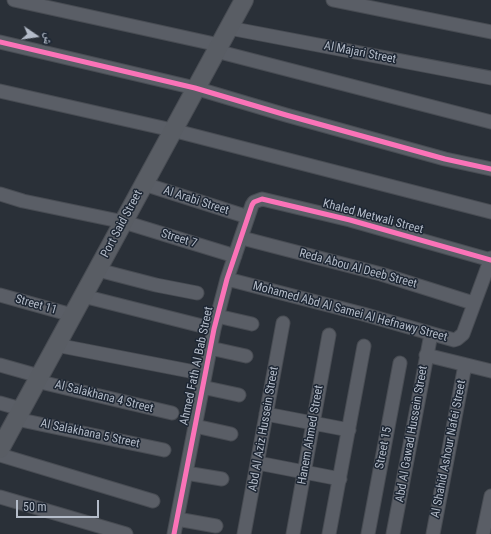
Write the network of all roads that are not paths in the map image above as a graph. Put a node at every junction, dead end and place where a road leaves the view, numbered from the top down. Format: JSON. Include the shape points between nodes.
{"nodes":[{"id":1,"x":14,"y":0,"type":"edge"},
{"id":2,"x":333,"y":0,"type":"edge"},
{"id":3,"x":241,"y":1,"type":"edge"},
{"id":4,"x":229,"y":28,"type":"junction"},
{"id":5,"x":491,"y":32,"type":"edge"},
{"id":6,"x":0,"y":42,"type":"edge"},
{"id":7,"x":217,"y":48,"type":"junction"},
{"id":8,"x":491,"y":78,"type":"edge"},
{"id":9,"x":195,"y":88,"type":"junction"},
{"id":10,"x":0,"y":91,"type":"edge"},
{"id":11,"x":491,"y":122,"type":"edge"},
{"id":12,"x":172,"y":130,"type":"junction"},
{"id":13,"x":491,"y":169,"type":"edge"},
{"id":14,"x":144,"y":184,"type":"junction"},
{"id":15,"x":0,"y":194,"type":"edge"},
{"id":16,"x":250,"y":211,"type":"junction"},
{"id":17,"x":491,"y":212,"type":"edge"},
{"id":18,"x":124,"y":222,"type":"junction"},
{"id":19,"x":242,"y":238,"type":"junction"},
{"id":20,"x":235,"y":256,"type":"junction"},
{"id":21,"x":491,"y":259,"type":"edge"},
{"id":22,"x":98,"y":270,"type":"junction"},
{"id":23,"x":227,"y":279,"type":"junction"},
{"id":24,"x":197,"y":293,"type":"dead end"},
{"id":25,"x":0,"y":295,"type":"edge"},
{"id":26,"x":83,"y":296,"type":"junction"},
{"id":27,"x":473,"y":303,"type":"junction"},
{"id":28,"x":72,"y":315,"type":"junction"},
{"id":29,"x":215,"y":322,"type":"junction"},
{"id":30,"x":283,"y":323,"type":"dead end"},
{"id":31,"x":252,"y":324,"type":"dead end"},
{"id":32,"x":431,"y":334,"type":"junction"},
{"id":33,"x":329,"y":335,"type":"dead end"},
{"id":34,"x":56,"y":345,"type":"junction"},
{"id":35,"x":364,"y":346,"type":"dead end"},
{"id":36,"x":210,"y":348,"type":"junction"},
{"id":37,"x":426,"y":355,"type":"junction"},
{"id":38,"x":246,"y":356,"type":"dead end"},
{"id":39,"x":400,"y":363,"type":"dead end"},
{"id":40,"x":0,"y":365,"type":"edge"},
{"id":41,"x":465,"y":365,"type":"junction"},
{"id":42,"x":490,"y":367,"type":"edge"},
{"id":43,"x":38,"y":378,"type":"junction"},
{"id":44,"x":204,"y":380,"type":"junction"},
{"id":45,"x":239,"y":395,"type":"dead end"},
{"id":46,"x":0,"y":403,"type":"edge"},
{"id":47,"x":172,"y":413,"type":"dead end"},
{"id":48,"x":18,"y":414,"type":"junction"},
{"id":49,"x":266,"y":414,"type":"junction"},
{"id":50,"x":314,"y":423,"type":"junction"},
{"id":51,"x":195,"y":426,"type":"junction"},
{"id":52,"x":349,"y":430,"type":"junction"},
{"id":53,"x":231,"y":434,"type":"dead end"},
{"id":54,"x":0,"y":449,"type":"edge"},
{"id":55,"x":164,"y":450,"type":"dead end"},
{"id":56,"x":0,"y":455,"type":"edge"},
{"id":57,"x":258,"y":463,"type":"junction"},
{"id":58,"x":304,"y":472,"type":"junction"},
{"id":59,"x":186,"y":473,"type":"junction"},
{"id":60,"x":222,"y":479,"type":"dead end"},
{"id":61,"x":340,"y":479,"type":"junction"},
{"id":62,"x":491,"y":496,"type":"edge"},
{"id":63,"x":0,"y":497,"type":"edge"},
{"id":64,"x":153,"y":501,"type":"dead end"},
{"id":65,"x":177,"y":519,"type":"junction"},
{"id":66,"x":216,"y":526,"type":"dead end"},
{"id":67,"x":126,"y":534,"type":"edge"},
{"id":68,"x":174,"y":534,"type":"edge"},
{"id":69,"x":244,"y":534,"type":"edge"},
{"id":70,"x":293,"y":534,"type":"edge"},
{"id":71,"x":329,"y":534,"type":"edge"},
{"id":72,"x":368,"y":534,"type":"edge"},
{"id":73,"x":393,"y":534,"type":"edge"},
{"id":74,"x":433,"y":534,"type":"edge"},
{"id":75,"x":483,"y":534,"type":"edge"}],
"edges":[{"from":1,"to":7,"type":"street"},
{"from":2,"to":5,"type":"street"},
{"from":3,"to":4,"type":"main road","name":"Port Said Street"},
{"from":4,"to":7,"type":"main road","name":"Port Said Street"},
{"from":4,"to":8,"type":"street","name":"Al Majari Street"},
{"from":6,"to":9,"type":"street"},
{"from":7,"to":9,"type":"main road","name":"Port Said Street"},
{"from":7,"to":11,"type":"street"},
{"from":9,"to":12,"type":"main road","name":"Port Said Street"},
{"from":9,"to":13,"type":"street","via":[[286,115]]},
{"from":10,"to":12,"type":"street"},
{"from":12,"to":14,"type":"main road","name":"Port Said Street"},
{"from":12,"to":17,"type":"street"},
{"from":14,"to":16,"type":"street","name":"Al Arabi Street"},
{"from":14,"to":18,"type":"main road","name":"Port Said Street"},
{"from":15,"to":18,"type":"street","name":"Street 7"},
{"from":16,"to":19,"type":"street","name":"Ahmed Fath Al Bab Street"},
{"from":16,"to":21,"type":"street","name":"Khaled Metwali Street","via":[[258,200],[262,199]]},
{"from":18,"to":20,"type":"street","name":"Street 7"},
{"from":18,"to":22,"type":"main road","name":"Port Said Street"},
{"from":19,"to":20,"type":"street","name":"Ahmed Fath Al Bab Street"},
{"from":19,"to":27,"type":"street","name":"Reda Abou Al Deeb Street","via":[[381,274]]},
{"from":20,"to":23,"type":"street","name":"Ahmed Fath Al Bab Street"},
{"from":21,"to":27,"type":"street","name":"Mohamed Abd Al Samei Al Hefnawy Street"},
{"from":22,"to":24,"type":"street"},
{"from":22,"to":26,"type":"main road","name":"Port Said Street"},
{"from":23,"to":29,"type":"street","name":"Ahmed Fath Al Bab Street"},
{"from":23,"to":32,"type":"street","name":"Mohamed Abd Al Samei Al Hefnawy Street"},
{"from":25,"to":28,"type":"street","name":"Street 11"},
{"from":26,"to":28,"type":"main road","name":"Port Said Street"},
{"from":26,"to":29,"type":"street"},
{"from":27,"to":32,"type":"street","name":"Mohamed Abd Al Samei Al Hefnawy Street","via":[[462,334],[457,339],[450,340]]},
{"from":28,"to":34,"type":"main road","name":"Port Said Street"},
{"from":29,"to":31,"type":"street"},
{"from":29,"to":36,"type":"street","name":"Ahmed Fath Al Bab Street"},
{"from":30,"to":49,"type":"street","name":"Abd Al Aziz Hussein Street"},
{"from":32,"to":37,"type":"street","name":"Abd Al Gawad Hussein Street"},
{"from":33,"to":50,"type":"street","name":"Hanem Ahmed Street"},
{"from":34,"to":43,"type":"main road","name":"Port Said Street"},
{"from":34,"to":44,"type":"street"},
{"from":35,"to":52,"type":"street"},
{"from":36,"to":38,"type":"street"},
{"from":36,"to":44,"type":"street","name":"Ahmed Fath Al Bab Street"},
{"from":37,"to":41,"type":"street"},
{"from":37,"to":73,"type":"street","name":"Abd Al Gawad Hussein Street"},
{"from":39,"to":72,"type":"street","name":"Street 15"},
{"from":40,"to":43,"type":"street","name":"Al Salakhana 4 Street"},
{"from":41,"to":42,"type":"street"},
{"from":41,"to":74,"type":"street","name":"Al Shahid Ashour Nafei Street"},
{"from":43,"to":47,"type":"street","name":"Al Salakhana 4 Street"},
{"from":43,"to":48,"type":"main road","name":"Port Said Street"},
{"from":44,"to":45,"type":"street"},
{"from":44,"to":51,"type":"street","name":"Ahmed Fath Al Bab Street"},
{"from":46,"to":48,"type":"street","name":"Al Salakhana 5 Street"},
{"from":48,"to":54,"type":"main road","name":"Port Said Street"},
{"from":48,"to":55,"type":"street","name":"Al Salakhana 5 Street"},
{"from":49,"to":50,"type":"street"},
{"from":49,"to":57,"type":"street","name":"Abd Al Aziz Hussein Street"},
{"from":50,"to":52,"type":"street"},
{"from":50,"to":58,"type":"street","name":"Hanem Ahmed Street"},
{"from":51,"to":53,"type":"street"},
{"from":51,"to":59,"type":"street","name":"Ahmed Fath Al Bab Street"},
{"from":52,"to":61,"type":"street"},
{"from":56,"to":64,"type":"street"},
{"from":57,"to":58,"type":"street"},
{"from":57,"to":69,"type":"street","name":"Abd Al Aziz Hussein Street"},
{"from":58,"to":61,"type":"street"},
{"from":58,"to":70,"type":"street","name":"Hanem Ahmed Street"},
{"from":59,"to":60,"type":"street"},
{"from":59,"to":65,"type":"street","name":"Ahmed Fath Al Bab Street"},
{"from":61,"to":71,"type":"street"},
{"from":62,"to":75,"type":"street"},
{"from":63,"to":67,"type":"street"},
{"from":65,"to":66,"type":"street"},
{"from":65,"to":68,"type":"street","name":"Ahmed Fath Al Bab Street"}]}
